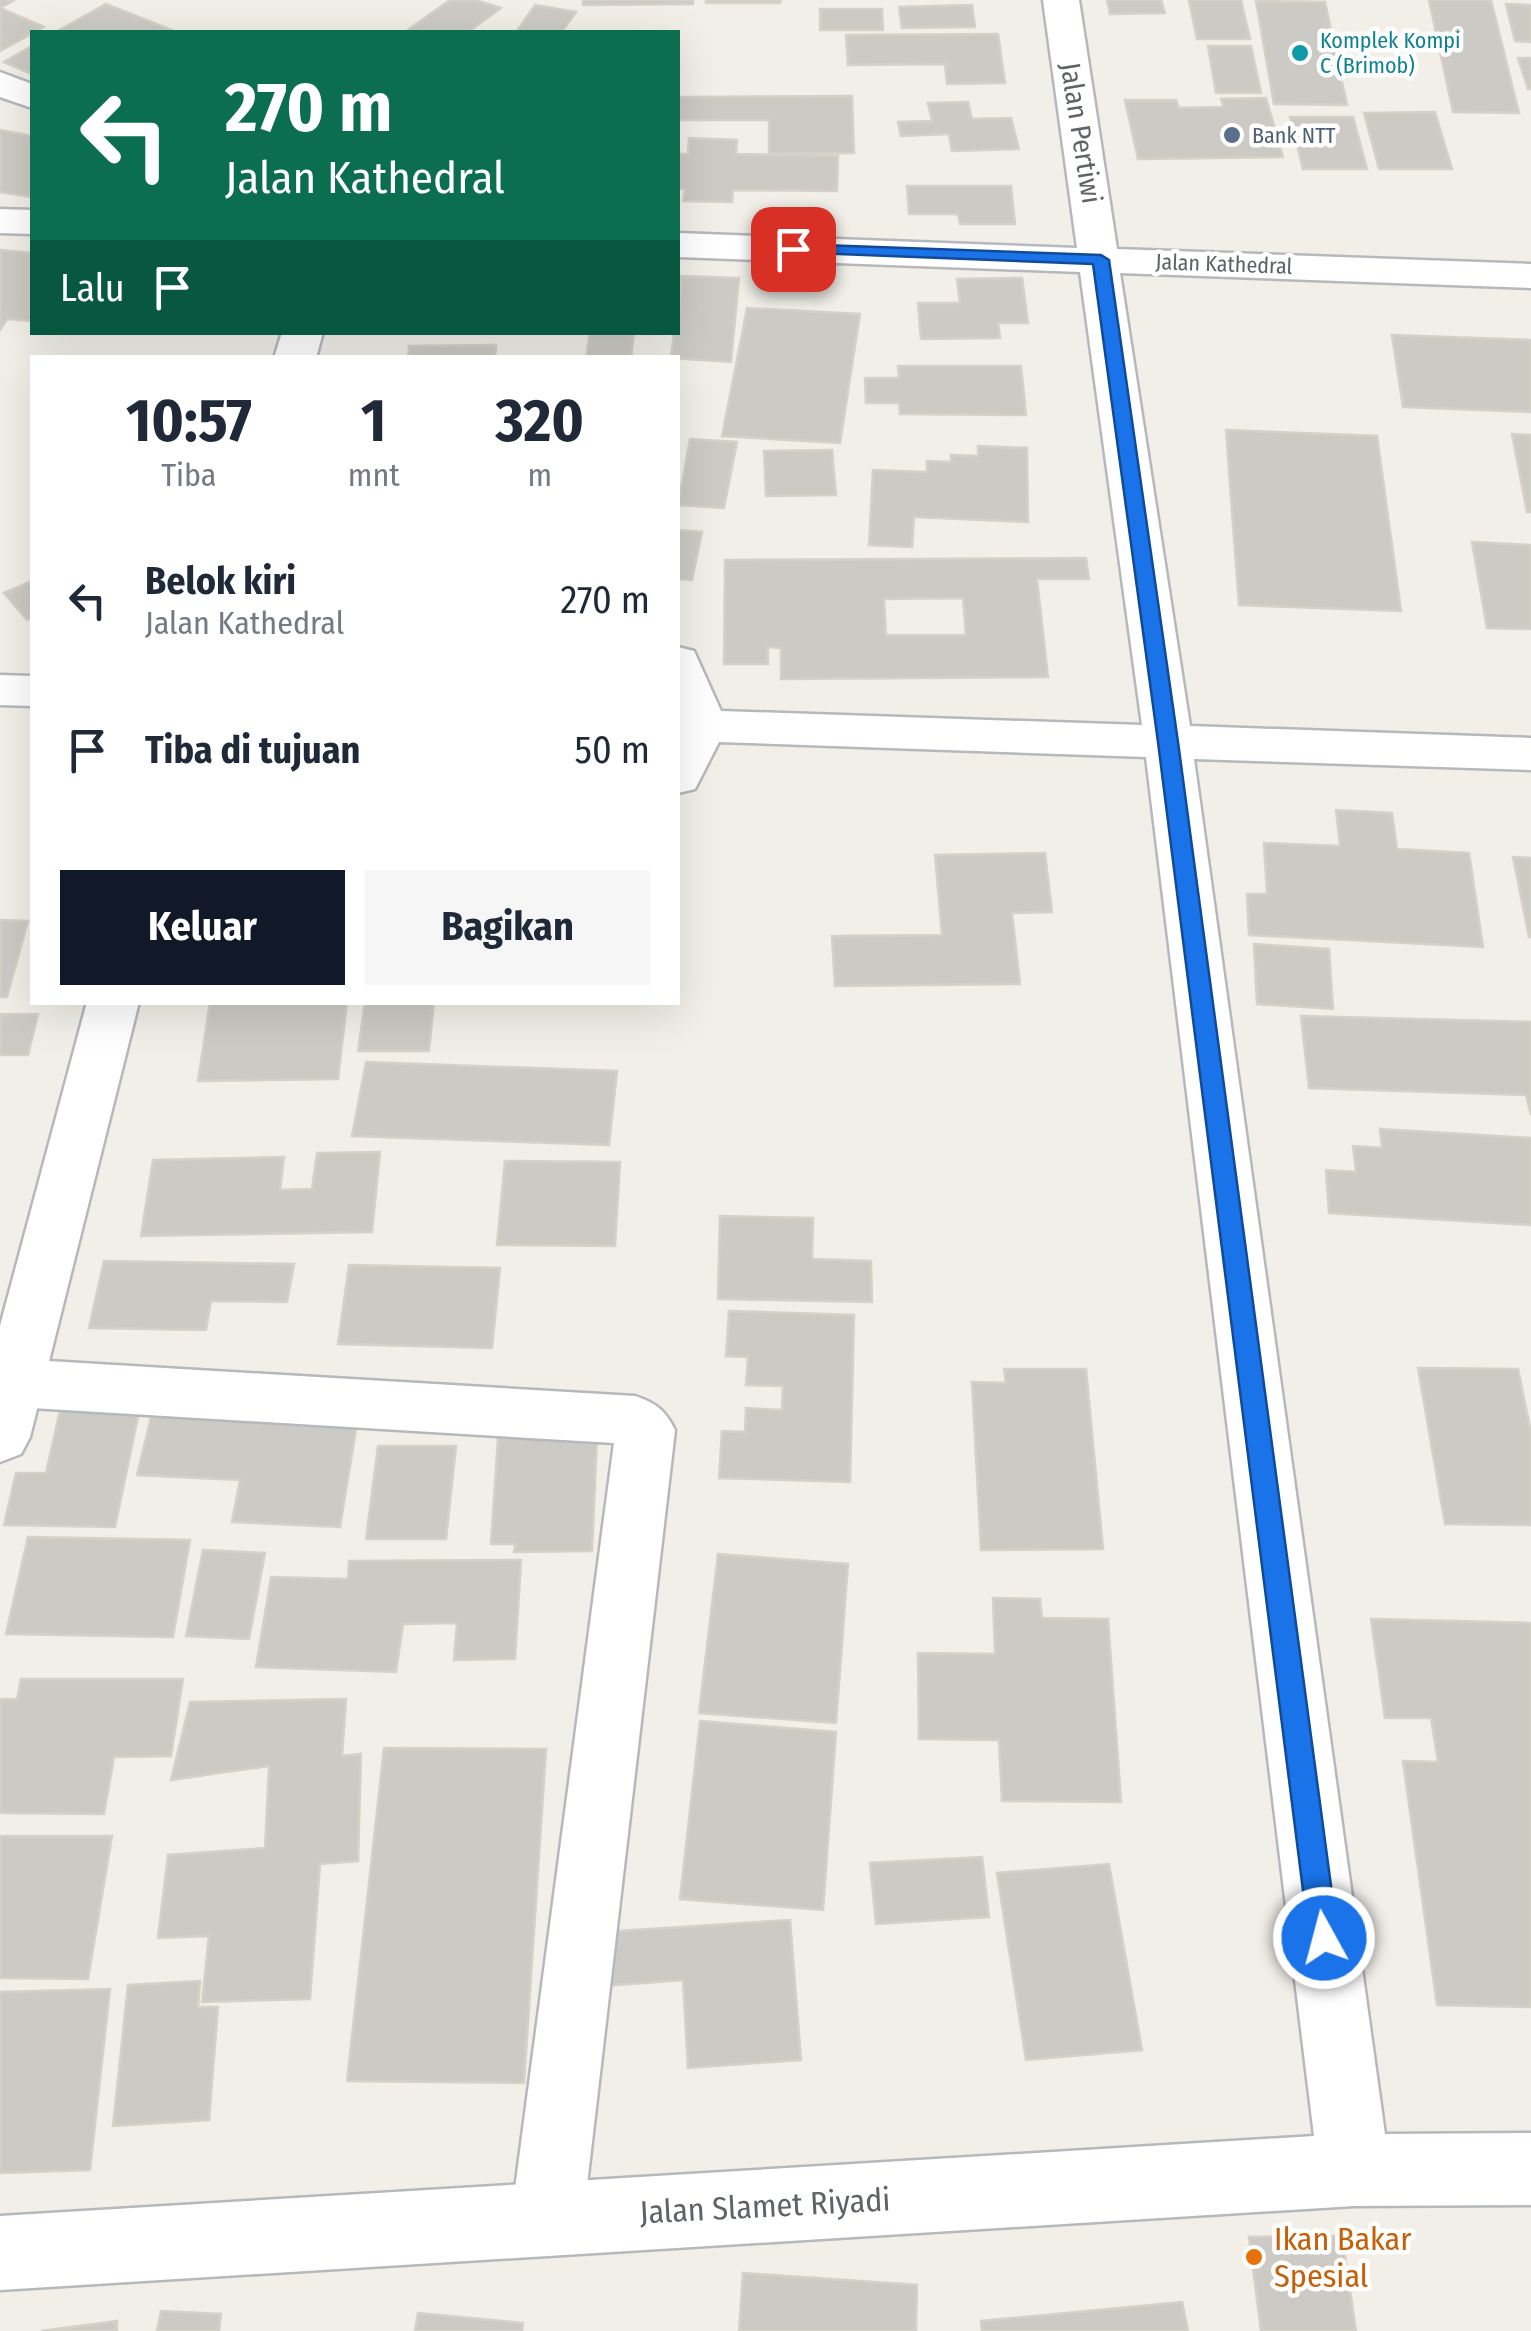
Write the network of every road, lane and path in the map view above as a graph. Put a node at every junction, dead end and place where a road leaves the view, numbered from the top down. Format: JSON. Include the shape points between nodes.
{"nodes":[{"id":1,"x":1061,"y":0,"type":"edge"},
{"id":2,"x":0,"y":83,"type":"edge"},
{"id":3,"x":30,"y":95,"type":"edge"},
{"id":4,"x":0,"y":221,"type":"edge"},
{"id":5,"x":30,"y":222,"type":"edge"},
{"id":6,"x":680,"y":244,"type":"edge"},
{"id":7,"x":1101,"y":260,"type":"junction"},
{"id":8,"x":1531,"y":276,"type":"edge"},
{"id":9,"x":680,"y":667,"type":"edge"},
{"id":10,"x":0,"y":690,"type":"edge"},
{"id":11,"x":30,"y":691,"type":"edge"},
{"id":12,"x":703,"y":726,"type":"junction"},
{"id":13,"x":1168,"y":742,"type":"junction"},
{"id":14,"x":1531,"y":754,"type":"edge"},
{"id":15,"x":680,"y":773,"type":"edge"},
{"id":16,"x":112,"y":1005,"type":"edge"},
{"id":17,"x":7,"y":1410,"type":"edge"},
{"id":18,"x":1531,"y":2169,"type":"edge"},
{"id":19,"x":1354,"y":2170,"type":"junction"},
{"id":20,"x":547,"y":2219,"type":"junction"},
{"id":21,"x":0,"y":2253,"type":"edge"}],
"edges":[{"from":1,"to":7,"type":"street","name":"Jalan Pertiwi"},
{"from":2,"to":3,"type":"street"},
{"from":4,"to":5,"type":"street"},
{"from":6,"to":7,"type":"street","name":"Jalan Kathedral"},
{"from":7,"to":8,"type":"street","name":"Jalan Kathedral"},
{"from":7,"to":13,"type":"street","name":"Jalan Pertiwi"},
{"from":9,"to":12,"type":"street"},
{"from":10,"to":11,"type":"street"},
{"from":12,"to":13,"type":"street"},
{"from":12,"to":15,"type":"street"},
{"from":13,"to":14,"type":"street"},
{"from":13,"to":19,"type":"street","name":"Jalan Pertiwi"},
{"from":16,"to":17,"type":"street"},
{"from":17,"to":20,"type":"street","via":[[634,1420],[645,1430]]},
{"from":18,"to":19,"type":"street","name":"Jalan Slamet Riyadi"},
{"from":19,"to":20,"type":"street","name":"Jalan Slamet Riyadi"},
{"from":20,"to":21,"type":"street","name":"Jalan Slamet Riyadi"}]}
